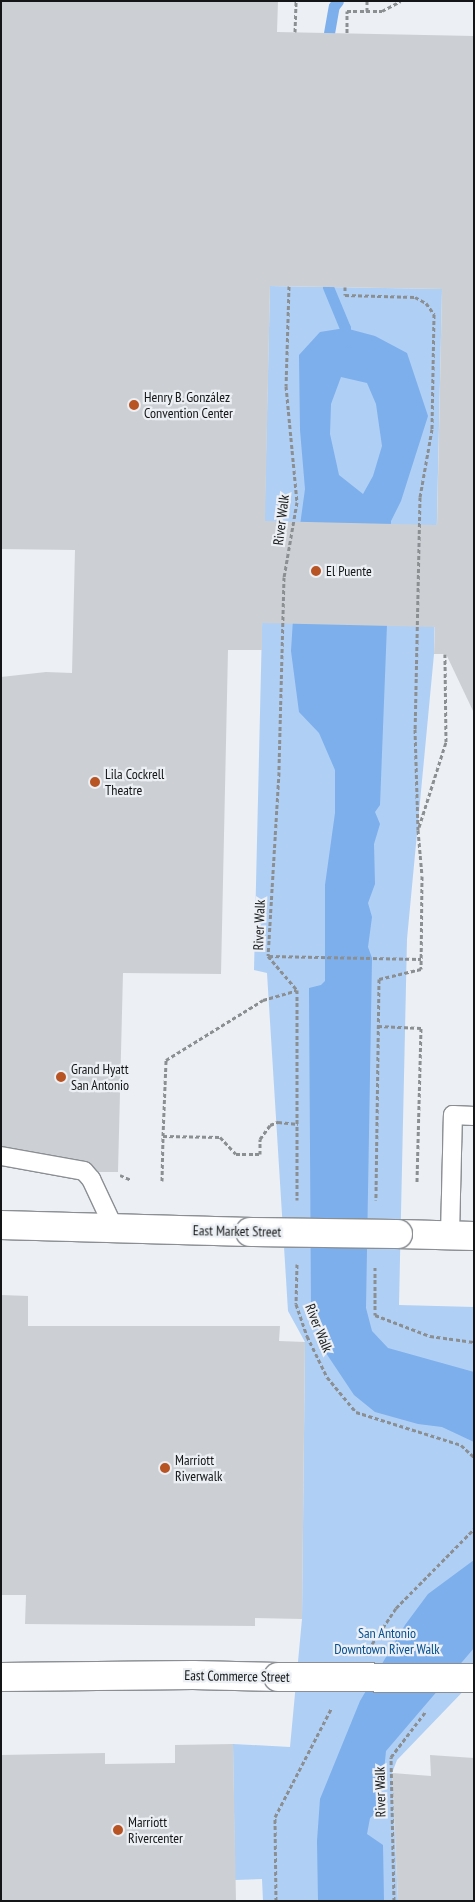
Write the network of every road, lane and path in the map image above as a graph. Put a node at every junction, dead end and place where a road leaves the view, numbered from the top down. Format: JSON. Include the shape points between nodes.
{"nodes":[{"id":1,"x":296,"y":1,"type":"edge"},
{"id":2,"x":401,"y":1,"type":"edge"},
{"id":3,"x":367,"y":2,"type":"edge"},
{"id":4,"x":367,"y":11,"type":"junction"},
{"id":5,"x":295,"y":32,"type":"dead end"},
{"id":6,"x":347,"y":33,"type":"dead end"},
{"id":7,"x":288,"y":286,"type":"dead end"},
{"id":8,"x":345,"y":287,"type":"dead end"},
{"id":9,"x":445,"y":654,"type":"dead end"},
{"id":10,"x":418,"y":830,"type":"junction"},
{"id":11,"x":268,"y":956,"type":"junction"},
{"id":12,"x":422,"y":959,"type":"junction"},
{"id":13,"x":297,"y":990,"type":"junction"},
{"id":14,"x":378,"y":1026,"type":"junction"},
{"id":15,"x":474,"y":1116,"type":"edge"},
{"id":16,"x":298,"y":1124,"type":"junction"},
{"id":17,"x":162,"y":1136,"type":"junction"},
{"id":18,"x":1,"y":1156,"type":"edge"},
{"id":19,"x":115,"y":1172,"type":"dead end"},
{"id":20,"x":131,"y":1180,"type":"dead end"},
{"id":21,"x":162,"y":1180,"type":"dead end"},
{"id":22,"x":417,"y":1182,"type":"dead end"},
{"id":23,"x":297,"y":1204,"type":"dead end"},
{"id":24,"x":376,"y":1206,"type":"dead end"},
{"id":25,"x":1,"y":1225,"type":"edge"},
{"id":26,"x":114,"y":1228,"type":"junction"},
{"id":27,"x":462,"y":1236,"type":"edge"},
{"id":28,"x":297,"y":1254,"type":"dead end"},
{"id":29,"x":375,"y":1265,"type":"dead end"},
{"id":30,"x":474,"y":1342,"type":"edge"},
{"id":31,"x":474,"y":1457,"type":"edge"},
{"id":32,"x":1,"y":1677,"type":"edge"},
{"id":33,"x":474,"y":1678,"type":"edge"},
{"id":34,"x":431,"y":1704,"type":"dead end"},
{"id":35,"x":394,"y":1901,"type":"edge"}],
"edges":[{"from":1,"to":5,"type":"path"},
{"from":2,"to":4,"type":"path","via":[[382,11]]},
{"from":3,"to":4,"type":"path"},
{"from":4,"to":6,"type":"path","via":[[347,11]]},
{"from":7,"to":11,"type":"path","name":"River Walk","via":[[286,386],[297,502],[284,577],[279,772]]},
{"from":8,"to":10,"type":"path","via":[[345,295],[415,297],[426,303],[434,314],[432,429],[420,496],[416,728]]},
{"from":9,"to":10,"type":"path","via":[[446,742]]},
{"from":10,"to":12,"type":"path","via":[[422,876]]},
{"from":11,"to":12,"type":"path"},
{"from":11,"to":13,"type":"path","name":"River Walk"},
{"from":12,"to":14,"type":"path","via":[[421,969],[379,979]]},
{"from":13,"to":16,"type":"path"},
{"from":13,"to":17,"type":"path","via":[[263,1000],[166,1060]]},
{"from":14,"to":22,"type":"path","via":[[421,1028]]},
{"from":14,"to":24,"type":"path"},
{"from":15,"to":27,"type":"lane","via":[[453,1115]]},
{"from":16,"to":17,"type":"path","via":[[278,1122],[270,1125],[260,1138],[260,1154],[236,1154],[220,1137]]},
{"from":16,"to":23,"type":"path"},
{"from":17,"to":21,"type":"path"},
{"from":18,"to":26,"type":"lane","via":[[84,1171]]},
{"from":19,"to":20,"type":"path"},
{"from":25,"to":26,"type":"main road","name":"East Market Street"},
{"from":26,"to":27,"type":"main road","name":"East Market Street","bridge":true},
{"from":28,"to":31,"type":"path","name":"River Walk","via":[[296,1304],[307,1336],[327,1376],[356,1412],[461,1446]]},
{"from":29,"to":30,"type":"path","via":[[374,1315],[430,1336]]},
{"from":32,"to":33,"type":"main road","name":"East Commerce Street","bridge":true},
{"from":34,"to":35,"type":"path","name":"River Walk","via":[[391,1757]]}]}
